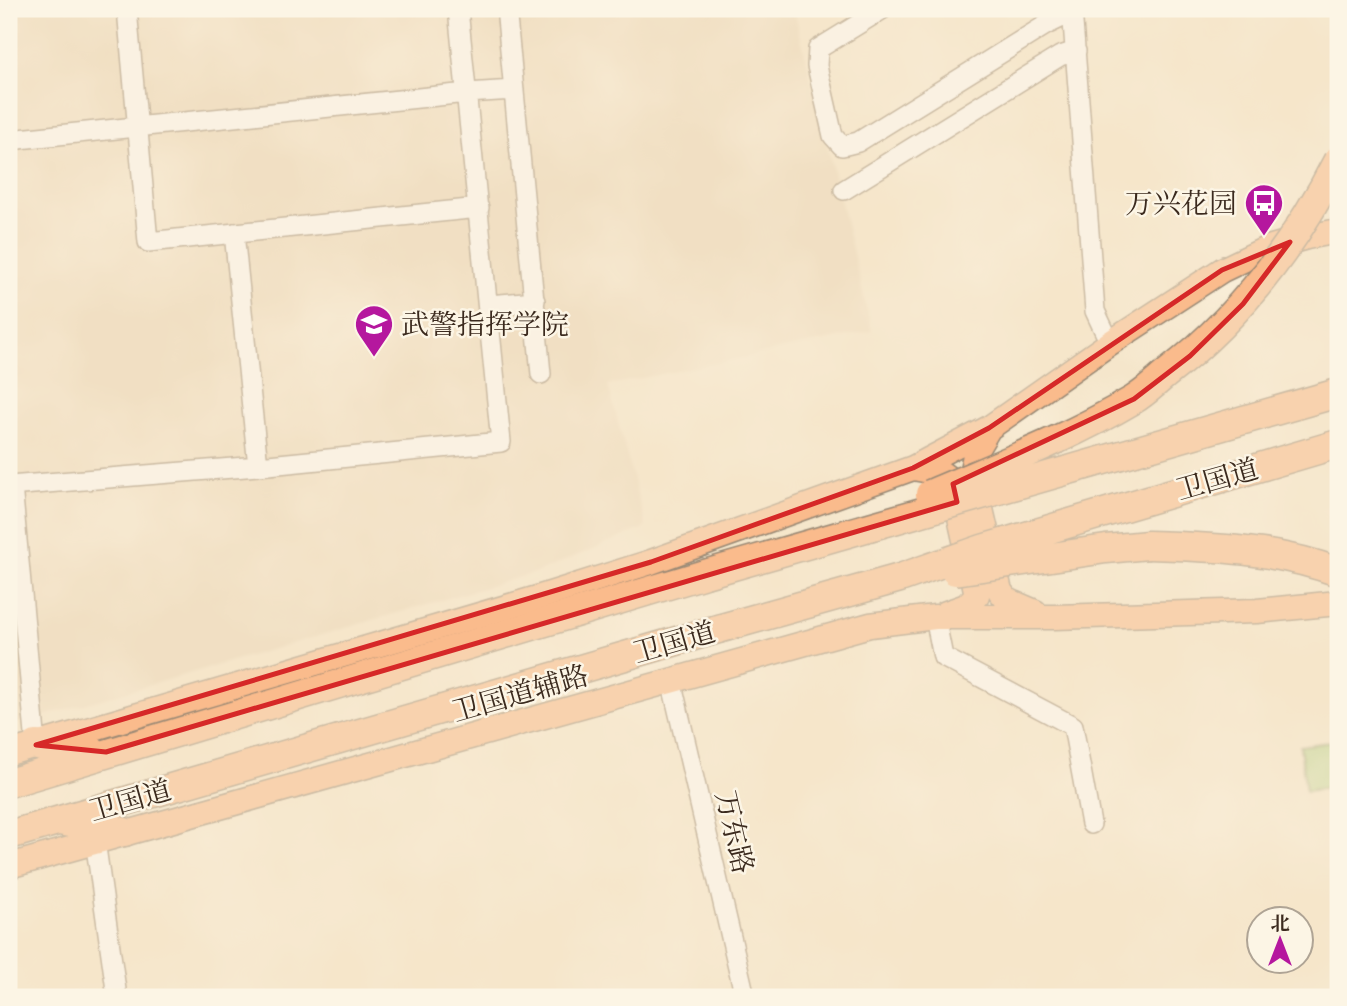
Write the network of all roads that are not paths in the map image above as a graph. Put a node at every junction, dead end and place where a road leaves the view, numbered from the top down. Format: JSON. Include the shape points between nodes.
{"nodes":[{"id":1,"x":127,"y":9,"type":"edge"},
{"id":2,"x":458,"y":9,"type":"edge"},
{"id":3,"x":883,"y":9,"type":"edge"},
{"id":4,"x":1072,"y":10,"type":"edge"},
{"id":5,"x":507,"y":18,"type":"dead end"},
{"id":6,"x":1076,"y":51,"type":"junction"},
{"id":7,"x":514,"y":90,"type":"junction"},
{"id":8,"x":467,"y":93,"type":"junction"},
{"id":9,"x":138,"y":128,"type":"junction"},
{"id":10,"x":9,"y":140,"type":"edge"},
{"id":11,"x":1338,"y":160,"type":"edge"},
{"id":12,"x":844,"y":190,"type":"dead end"},
{"id":13,"x":479,"y":208,"type":"junction"},
{"id":14,"x":1338,"y":231,"type":"edge"},
{"id":15,"x":234,"y":233,"type":"junction"},
{"id":16,"x":534,"y":301,"type":"junction"},
{"id":17,"x":488,"y":305,"type":"junction"},
{"id":18,"x":1110,"y":343,"type":"junction"},
{"id":19,"x":541,"y":374,"type":"dead end"},
{"id":20,"x":1338,"y":393,"type":"edge"},
{"id":21,"x":989,"y":428,"type":"junction"},
{"id":22,"x":1338,"y":444,"type":"edge"},
{"id":23,"x":258,"y":466,"type":"junction"},
{"id":24,"x":913,"y":468,"type":"junction"},
{"id":25,"x":10,"y":486,"type":"edge"},
{"id":26,"x":825,"y":539,"type":"junction"},
{"id":27,"x":1338,"y":572,"type":"edge"},
{"id":28,"x":900,"y":578,"type":"junction"},
{"id":29,"x":1338,"y":603,"type":"edge"},
{"id":30,"x":935,"y":617,"type":"junction"},
{"id":31,"x":1054,"y":617,"type":"junction"},
{"id":32,"x":671,"y":680,"type":"junction"},
{"id":33,"x":36,"y":746,"type":"junction"},
{"id":34,"x":106,"y":752,"type":"junction"},
{"id":35,"x":9,"y":753,"type":"edge"},
{"id":36,"x":9,"y":774,"type":"edge"},
{"id":37,"x":9,"y":783,"type":"edge"},
{"id":38,"x":58,"y":821,"type":"junction"},
{"id":39,"x":1091,"y":824,"type":"dead end"},
{"id":40,"x":125,"y":832,"type":"junction"},
{"id":41,"x":9,"y":835,"type":"edge"},
{"id":42,"x":95,"y":840,"type":"junction"},
{"id":43,"x":9,"y":866,"type":"edge"},
{"id":44,"x":117,"y":997,"type":"edge"},
{"id":45,"x":745,"y":997,"type":"edge"}],
"edges":[{"from":1,"to":9,"type":"street"},
{"from":2,"to":8,"type":"street"},
{"from":3,"to":4,"type":"street","via":[[818,49],[817,66],[833,136],[842,146],[858,142]]},
{"from":4,"to":6,"type":"street"},
{"from":5,"to":7,"type":"street"},
{"from":6,"to":12,"type":"street","via":[[1060,56]]},
{"from":6,"to":18,"type":"street","via":[[1096,311]]},
{"from":7,"to":8,"type":"street"},
{"from":7,"to":16,"type":"street"},
{"from":8,"to":9,"type":"street"},
{"from":8,"to":13,"type":"street"},
{"from":9,"to":10,"type":"street"},
{"from":9,"to":15,"type":"street","via":[[148,242]]},
{"from":11,"to":26,"type":"highway","bridge":true,"via":[[1283,252],[1243,304],[1190,356],[1134,399],[1052,441]]},
{"from":13,"to":15,"type":"street"},
{"from":13,"to":17,"type":"street"},
{"from":14,"to":18,"type":"main road","via":[[1268,248],[1233,265]]},
{"from":15,"to":23,"type":"street"},
{"from":16,"to":17,"type":"street"},
{"from":16,"to":19,"type":"street"},
{"from":17,"to":23,"type":"street","via":[[501,442]]},
{"from":18,"to":21,"type":"main road"},
{"from":20,"to":26,"type":"highway","name":"卫国道","bridge":true},
{"from":21,"to":24,"type":"main road"},
{"from":21,"to":31,"type":"main road","via":[[976,450],[972,470],[1000,591],[1018,606]]},
{"from":22,"to":28,"type":"highway","name":"卫国道","bridge":true,"via":[[982,549]]},
{"from":23,"to":25,"type":"street"},
{"from":24,"to":30,"type":"main road","via":[[941,473],[952,481],[977,594],[965,606]]},
{"from":24,"to":33,"type":"main road","via":[[650,562]]},
{"from":25,"to":33,"type":"street"},
{"from":26,"to":34,"type":"highway","name":"卫国道","bridge":true},
{"from":27,"to":28,"type":"highway","bridge":true,"via":[[1233,548],[1148,545]]},
{"from":28,"to":38,"type":"highway","name":"卫国道","bridge":true},
{"from":29,"to":31,"type":"main road","via":[[1257,611]]},
{"from":30,"to":31,"type":"main road","name":"卫国道辅路"},
{"from":30,"to":32,"type":"main road","name":"卫国道辅路","via":[[870,625]]},
{"from":30,"to":39,"type":"street","via":[[943,657],[1073,726]]},
{"from":32,"to":40,"type":"main road","name":"卫国道辅路"},
{"from":32,"to":45,"type":"street","name":"万东路"},
{"from":33,"to":34,"type":"highway"},
{"from":33,"to":35,"type":"main road"},
{"from":33,"to":36,"type":"main road"},
{"from":34,"to":37,"type":"highway","name":"卫国道"},
{"from":38,"to":40,"type":"highway"},
{"from":38,"to":41,"type":"highway","name":"卫国道"},
{"from":40,"to":42,"type":"main road","name":"卫国道辅路"},
{"from":42,"to":43,"type":"main road","name":"卫国道辅路"},
{"from":42,"to":44,"type":"street"}]}
